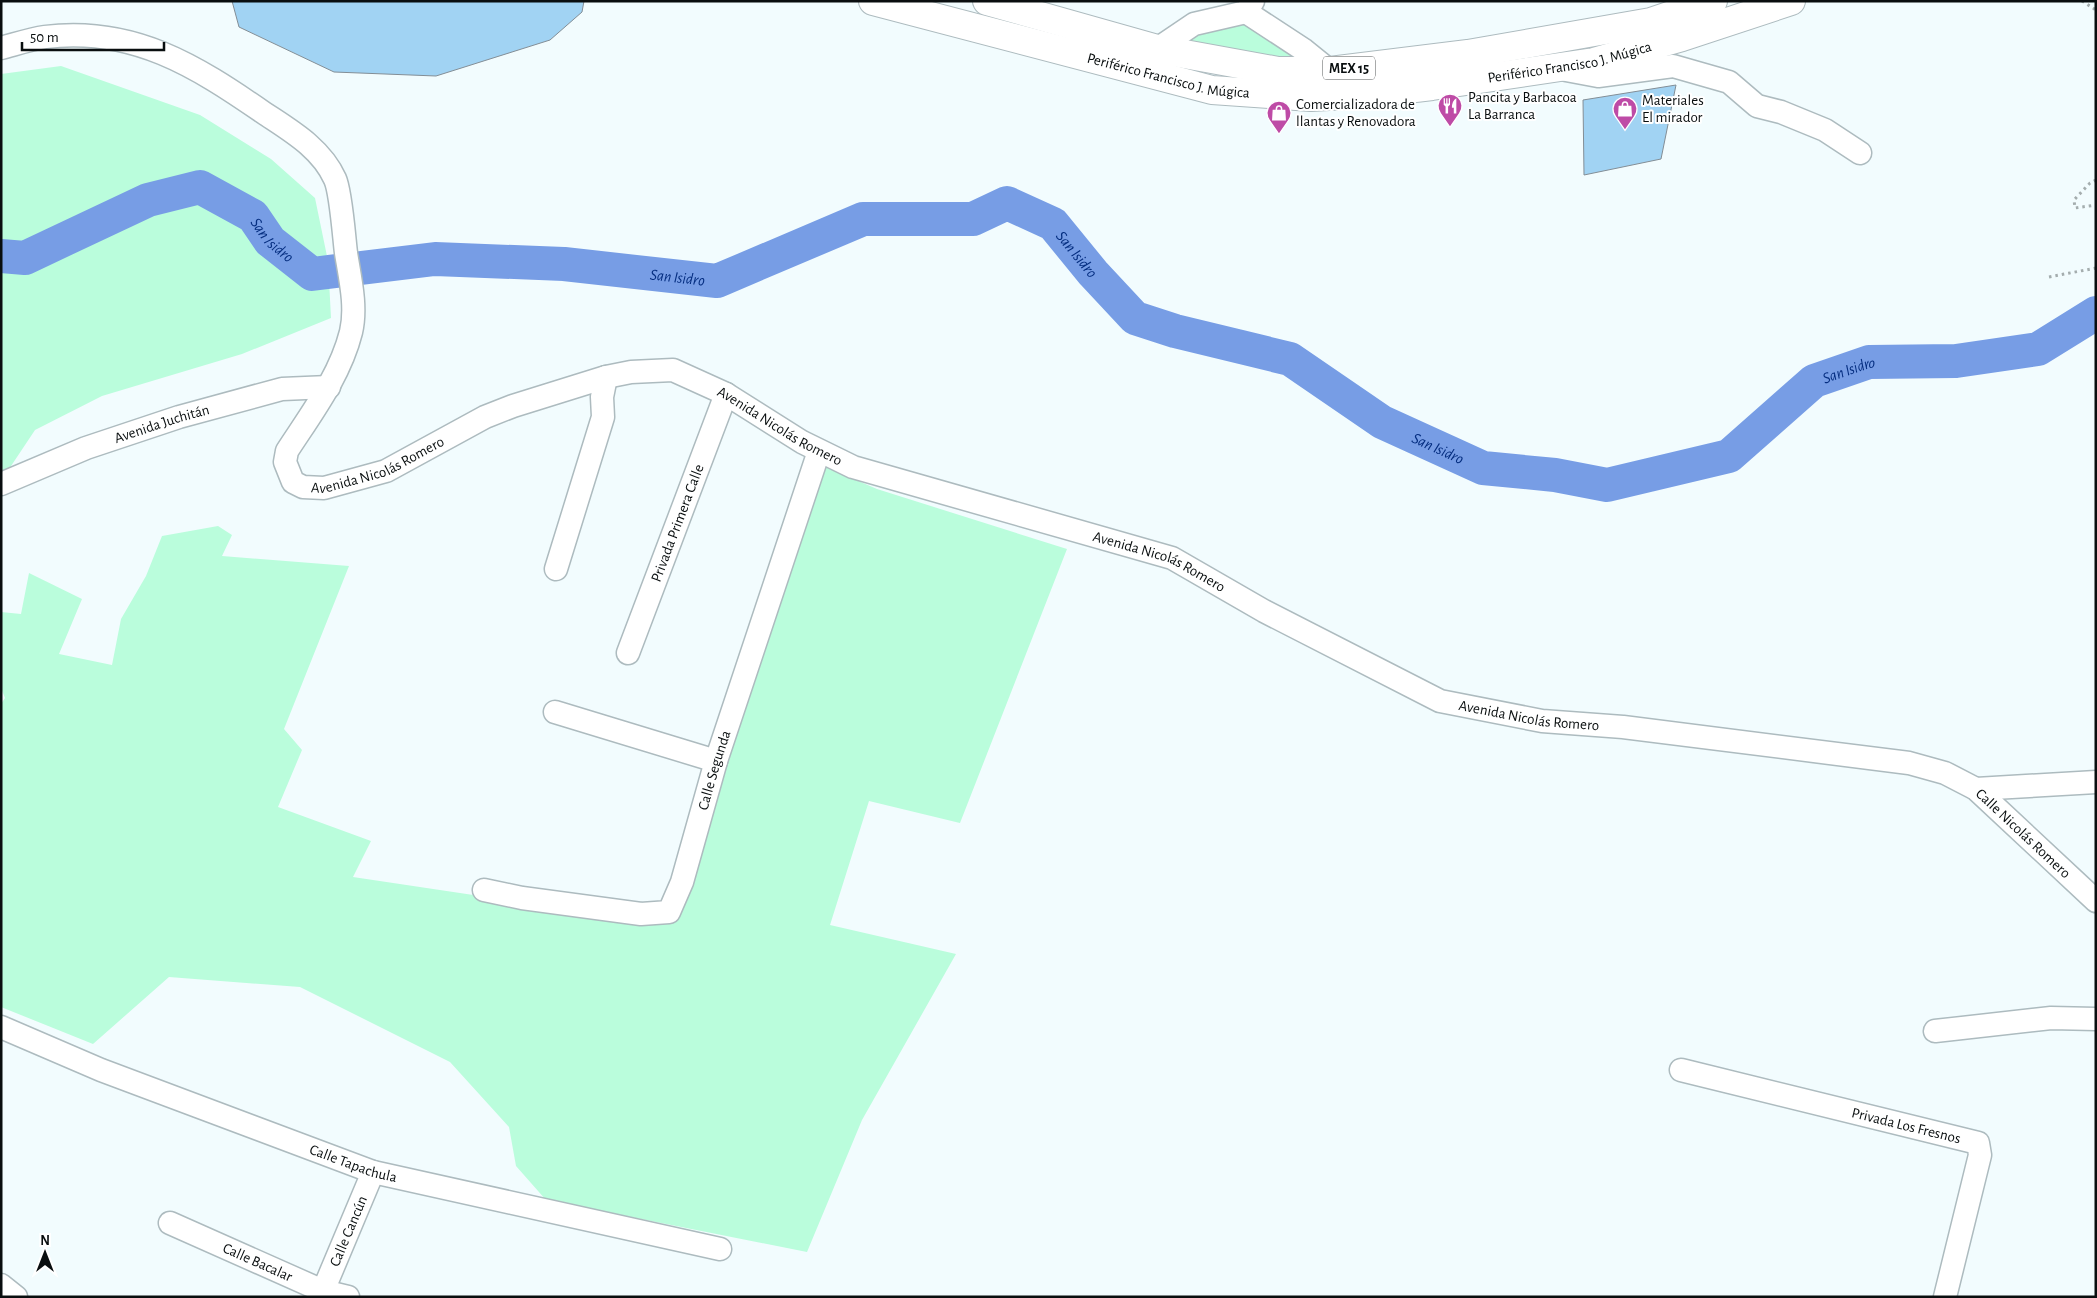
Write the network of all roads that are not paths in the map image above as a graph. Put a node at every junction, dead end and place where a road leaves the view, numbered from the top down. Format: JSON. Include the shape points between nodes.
{"nodes":[{"id":1,"x":873,"y":1,"type":"edge"},
{"id":2,"x":987,"y":1,"type":"edge"},
{"id":3,"x":1713,"y":1,"type":"edge"},
{"id":4,"x":1791,"y":1,"type":"edge"},
{"id":5,"x":1248,"y":5,"type":"edge"},
{"id":6,"x":1,"y":48,"type":"edge"},
{"id":7,"x":1157,"y":49,"type":"junction"},
{"id":8,"x":1553,"y":68,"type":"junction"},
{"id":9,"x":1330,"y":71,"type":"junction"},
{"id":10,"x":1860,"y":153,"type":"dead end"},
{"id":11,"x":606,"y":377,"type":"junction"},
{"id":12,"x":329,"y":387,"type":"junction"},
{"id":13,"x":726,"y":394,"type":"junction"},
{"id":14,"x":819,"y":451,"type":"junction"},
{"id":15,"x":1,"y":484,"type":"edge"},
{"id":16,"x":556,"y":569,"type":"dead end"},
{"id":17,"x":628,"y":653,"type":"dead end"},
{"id":18,"x":554,"y":712,"type":"dead end"},
{"id":19,"x":716,"y":761,"type":"junction"},
{"id":20,"x":1945,"y":773,"type":"joint"},
{"id":21,"x":2096,"y":782,"type":"edge"},
{"id":22,"x":1976,"y":789,"type":"junction"},
{"id":23,"x":484,"y":890,"type":"dead end"},
{"id":24,"x":2096,"y":901,"type":"edge"},
{"id":25,"x":2096,"y":1019,"type":"edge"},
{"id":26,"x":1,"y":1027,"type":"edge"},
{"id":27,"x":1935,"y":1031,"type":"dead end"},
{"id":28,"x":1681,"y":1070,"type":"dead end"},
{"id":29,"x":373,"y":1172,"type":"junction"},
{"id":30,"x":170,"y":1222,"type":"dead end"},
{"id":31,"x":720,"y":1249,"type":"dead end"},
{"id":32,"x":1,"y":1285,"type":"edge"},
{"id":33,"x":323,"y":1291,"type":"junction"},
{"id":34,"x":16,"y":1297,"type":"edge"},
{"id":35,"x":348,"y":1297,"type":"edge"},
{"id":36,"x":1945,"y":1297,"type":"edge"}],
"edges":[{"from":1,"to":8,"type":"main road","name":"Periférico Francisco J. Múgica","number":"MEX 15","via":[[1212,90],[1311,96],[1364,94]]},
{"from":2,"to":7,"type":"main road","name":"Periférico Francisco J. Múgica","number":"MEX 15"},
{"from":3,"to":9,"type":"main road","name":"Periférico Francisco J. Múgica","number":"MEX 15","via":[[1651,22],[1468,54]]},
{"from":4,"to":8,"type":"main road","name":"Periférico Francisco J. Múgica","number":"MEX 15","via":[[1594,62]]},
{"from":5,"to":7,"type":"street","via":[[1194,24]]},
{"from":5,"to":9,"type":"street"},
{"from":6,"to":12,"type":"street","name":"Avenida Nicolás Romero","via":[[44,37],[73,35],[115,38],[152,48],[228,88],[302,138],[336,180],[353,300],[351,332]]},
{"from":7,"to":9,"type":"main road","name":"Periférico Francisco J. Múgica","number":"MEX 15","via":[[1278,71]]},
{"from":8,"to":10,"type":"street","via":[[1598,76],[1673,66],[1728,82],[1757,106],[1825,130]]},
{"from":11,"to":12,"type":"street","name":"Avenida Nicolás Romero","via":[[485,417],[386,471],[324,488],[303,487],[293,482],[289,473],[285,462],[287,451]]},
{"from":11,"to":13,"type":"street","name":"Avenida Nicolás Romero","via":[[673,370]]},
{"from":11,"to":16,"type":"street","via":[[603,416]]},
{"from":12,"to":15,"type":"street","name":"Avenida Juchitán","via":[[282,389],[179,416],[86,448]]},
{"from":13,"to":14,"type":"street","name":"Avenida Nicolás Romero"},
{"from":13,"to":17,"type":"street","name":"Privada Primera Calle"},
{"from":14,"to":19,"type":"street","name":"Calle Segunda"},
{"from":14,"to":20,"type":"street","name":"Avenida Nicolás Romero","via":[[853,467],[1172,558],[1264,611],[1440,701],[1542,721],[1623,727],[1909,762]]},
{"from":18,"to":19,"type":"street"},
{"from":19,"to":23,"type":"street","name":"Calle Segunda","via":[[682,882],[669,912],[641,914]]},
{"from":20,"to":22,"type":"street","name":"Calle Nicolás Romero"},
{"from":21,"to":22,"type":"street"},
{"from":22,"to":24,"type":"street","name":"Calle Nicolás Romero"},
{"from":25,"to":27,"type":"street","via":[[2051,1018]]},
{"from":26,"to":29,"type":"street","name":"Calle Tapachula","via":[[101,1070]]},
{"from":28,"to":36,"type":"street","name":"Privada Los Fresnos","via":[[1978,1143],[1980,1155]]},
{"from":29,"to":31,"type":"street","name":"Calle Tapachula"},
{"from":29,"to":33,"type":"street","name":"Calle Cancún"},
{"from":30,"to":33,"type":"street","name":"Calle Bacalar"},
{"from":32,"to":34,"type":"street"},
{"from":33,"to":35,"type":"street","name":"Calle Bacalar"}]}
